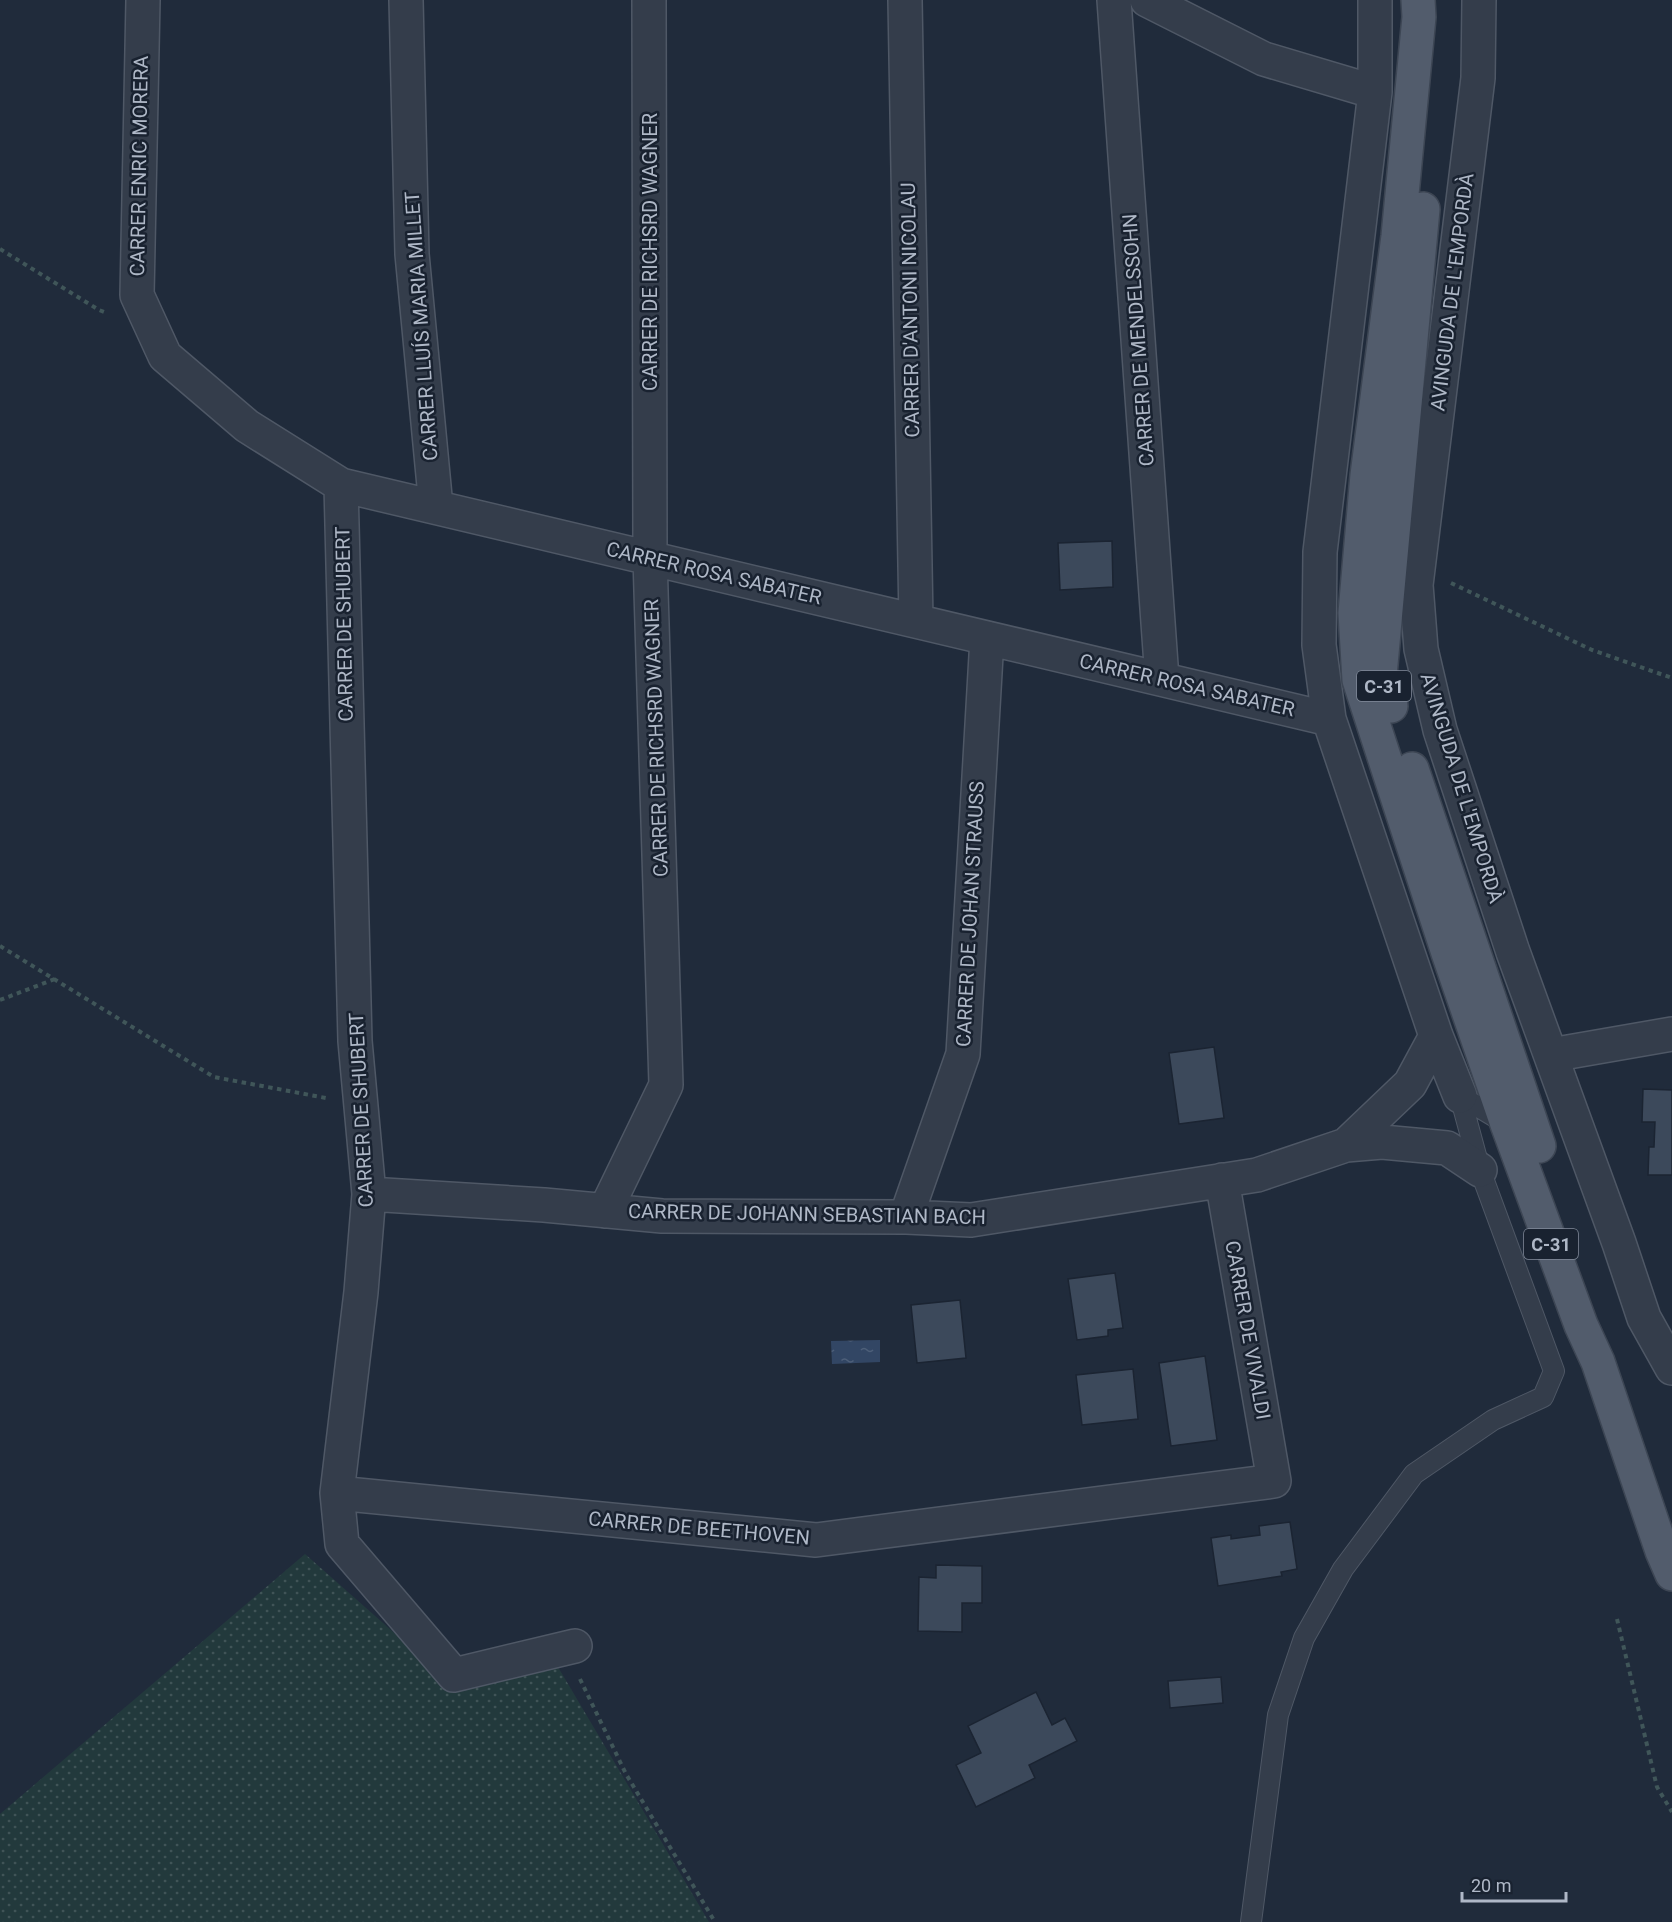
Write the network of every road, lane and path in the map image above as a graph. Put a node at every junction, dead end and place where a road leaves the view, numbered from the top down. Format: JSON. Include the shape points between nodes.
{"nodes":[{"id":1,"x":143,"y":0,"type":"edge"},
{"id":2,"x":406,"y":0,"type":"edge"},
{"id":3,"x":649,"y":0,"type":"edge"},
{"id":4,"x":904,"y":0,"type":"edge"},
{"id":5,"x":1114,"y":0,"type":"edge"},
{"id":6,"x":1147,"y":0,"type":"edge"},
{"id":7,"x":1375,"y":0,"type":"edge"},
{"id":8,"x":1418,"y":0,"type":"edge"},
{"id":9,"x":1441,"y":0,"type":"edge"},
{"id":10,"x":1479,"y":0,"type":"edge"},
{"id":11,"x":1375,"y":92,"type":"junction"},
{"id":12,"x":0,"y":249,"type":"edge"},
{"id":13,"x":153,"y":328,"type":"junction"},
{"id":14,"x":341,"y":485,"type":"junction"},
{"id":15,"x":436,"y":507,"type":"junction"},
{"id":16,"x":650,"y":558,"type":"junction"},
{"id":17,"x":1418,"y":567,"type":"junction"},
{"id":18,"x":916,"y":621,"type":"junction"},
{"id":19,"x":987,"y":638,"type":"junction"},
{"id":20,"x":1672,"y":678,"type":"edge"},
{"id":21,"x":1162,"y":680,"type":"junction"},
{"id":22,"x":1329,"y":719,"type":"junction"},
{"id":23,"x":0,"y":946,"type":"edge"},
{"id":24,"x":55,"y":979,"type":"junction"},
{"id":25,"x":0,"y":1000,"type":"edge"},
{"id":26,"x":1672,"y":1034,"type":"edge"},
{"id":27,"x":1437,"y":1036,"type":"junction"},
{"id":28,"x":1551,"y":1055,"type":"junction"},
{"id":29,"x":1460,"y":1096,"type":"junction"},
{"id":30,"x":361,"y":1104,"type":"junction"},
{"id":31,"x":1507,"y":1124,"type":"junction"},
{"id":32,"x":1346,"y":1145,"type":"junction"},
{"id":33,"x":1480,"y":1170,"type":"junction"},
{"id":34,"x":1222,"y":1180,"type":"junction"},
{"id":35,"x":369,"y":1194,"type":"junction"},
{"id":36,"x":605,"y":1211,"type":"junction"},
{"id":37,"x":906,"y":1217,"type":"junction"},
{"id":38,"x":1672,"y":1368,"type":"edge"},
{"id":39,"x":1274,"y":1480,"type":"joint"},
{"id":40,"x":337,"y":1493,"type":"junction"},
{"id":41,"x":1672,"y":1512,"type":"edge"},
{"id":42,"x":1672,"y":1574,"type":"edge"},
{"id":43,"x":1617,"y":1619,"type":"dead end"},
{"id":44,"x":575,"y":1646,"type":"joint"},
{"id":45,"x":1672,"y":1812,"type":"edge"},
{"id":46,"x":715,"y":1922,"type":"edge"},
{"id":47,"x":1251,"y":1922,"type":"edge"}],
"edges":[{"from":1,"to":13,"type":"street","name":"CARRER ENRIC MORERA","via":[[137,294]]},
{"from":2,"to":15,"type":"street","name":"CARRER LLUÍS MARIA MILLET","via":[[412,254]]},
{"from":3,"to":16,"type":"street","name":"CARRER DE RICHSRD WAGNER"},
{"from":4,"to":18,"type":"street","name":"CARRER D'ANTONI NICOLAU"},
{"from":5,"to":21,"type":"street","name":"CARRER DE MENDELSSOHN"},
{"from":6,"to":11,"type":"street","via":[[1264,59]]},
{"from":7,"to":11,"type":"street"},
{"from":8,"to":31,"type":"main road","number":"C-31","via":[[1398,236],[1366,475],[1355,613],[1359,680]]},
{"from":9,"to":41,"type":"main road","number":"C-31","via":[[1380,675],[1532,1126]]},
{"from":10,"to":17,"type":"street","name":"AVINGUDA DE L'EMPORDÀ","via":[[1478,78]]},
{"from":11,"to":22,"type":"street","via":[[1320,552],[1319,645]]},
{"from":12,"to":13,"type":"path","via":[[99,310]]},
{"from":13,"to":14,"type":"street","name":"CARRER ROSA SABATER","via":[[165,356],[247,426]]},
{"from":14,"to":15,"type":"street","name":"CARRER ROSA SABATER"},
{"from":14,"to":30,"type":"street","name":"CARRER DE SHUBERT","via":[[355,1041]]},
{"from":15,"to":16,"type":"street","name":"CARRER ROSA SABATER"},
{"from":16,"to":18,"type":"street","name":"CARRER ROSA SABATER"},
{"from":16,"to":36,"type":"street","name":"CARRER DE RICHSRD WAGNER","via":[[666,1085]]},
{"from":17,"to":20,"type":"path","via":[[1592,650]]},
{"from":17,"to":28,"type":"street","name":"AVINGUDA DE L'EMPORDÀ","via":[[1421,649],[1440,730]]},
{"from":18,"to":19,"type":"street","name":"CARRER ROSA SABATER"},
{"from":19,"to":21,"type":"street","name":"CARRER ROSA SABATER"},
{"from":19,"to":37,"type":"street","name":"CARRER DE JOHAN STRAUSS","via":[[963,1054]]},
{"from":21,"to":22,"type":"street","name":"CARRER ROSA SABATER"},
{"from":22,"to":27,"type":"street"},
{"from":23,"to":24,"type":"path"},
{"from":24,"to":25,"type":"path"},
{"from":24,"to":30,"type":"path","via":[[214,1077]]},
{"from":26,"to":28,"type":"street"},
{"from":27,"to":29,"type":"street"},
{"from":27,"to":32,"type":"street","name":"CARRER DE JOHANN SEBASTIAN BACH","via":[[1410,1084]]},
{"from":28,"to":38,"type":"street","name":"AVINGUDA DE L'EMPORDÀ","via":[[1644,1318]]},
{"from":29,"to":31,"type":"lane"},
{"from":29,"to":33,"type":"lane"},
{"from":30,"to":35,"type":"street","name":"CARRER DE SHUBERT"},
{"from":31,"to":42,"type":"main road","number":"C-31","via":[[1598,1362]]},
{"from":32,"to":33,"type":"street","name":"CARRER DE JOHANN SEBASTIAN BACH","via":[[1382,1142],[1448,1148]]},
{"from":32,"to":34,"type":"street","name":"CARRER DE JOHANN SEBASTIAN BACH","via":[[1257,1175]]},
{"from":33,"to":47,"type":"lane","via":[[1554,1371],[1543,1398],[1493,1420],[1414,1474],[1343,1569],[1304,1638],[1278,1715]]},
{"from":34,"to":37,"type":"street","name":"CARRER DE JOHANN SEBASTIAN BACH","via":[[971,1220]]},
{"from":34,"to":39,"type":"street","name":"CARRER DE VIVALDI"},
{"from":35,"to":36,"type":"street","name":"CARRER DE JOHANN SEBASTIAN BACH"},
{"from":35,"to":40,"type":"street","name":"CARRER DE SHUBERT"},
{"from":36,"to":37,"type":"street","name":"CARRER DE JOHANN SEBASTIAN BACH","via":[[662,1216]]},
{"from":39,"to":40,"type":"street","name":"CARRER DE BEETHOVEN","via":[[816,1540]]},
{"from":40,"to":44,"type":"street","name":"CARRER DE SHUBERT","via":[[342,1544],[454,1675]]},
{"from":43,"to":45,"type":"path","via":[[1657,1787]]},
{"from":44,"to":46,"type":"path","via":[[580,1682],[626,1774]]}]}
